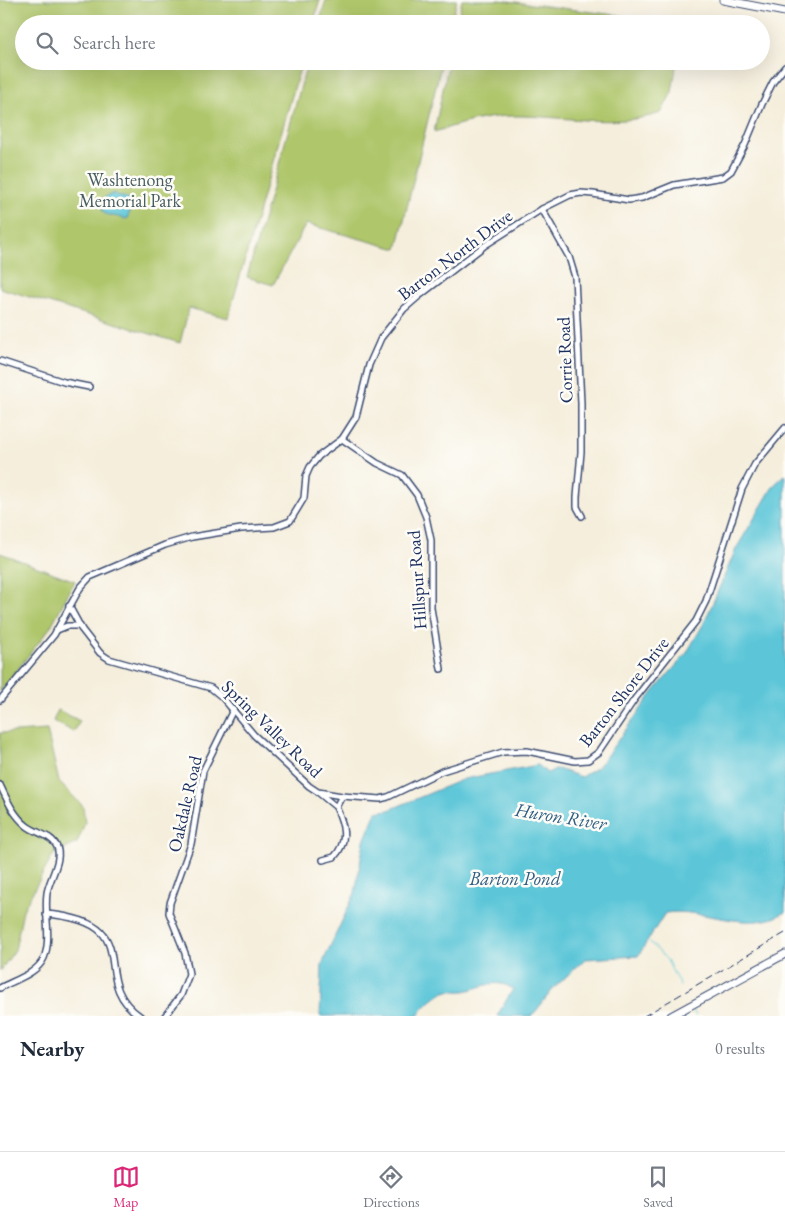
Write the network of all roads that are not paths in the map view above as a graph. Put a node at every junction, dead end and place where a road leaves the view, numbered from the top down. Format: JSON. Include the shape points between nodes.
{"nodes":[{"id":1,"x":723,"y":0,"type":"edge"},
{"id":2,"x":785,"y":12,"type":"edge"},
{"id":3,"x":785,"y":67,"type":"edge"},
{"id":4,"x":542,"y":209,"type":"junction"},
{"id":5,"x":0,"y":361,"type":"edge"},
{"id":6,"x":89,"y":387,"type":"dead end"},
{"id":7,"x":785,"y":428,"type":"edge"},
{"id":8,"x":342,"y":439,"type":"junction"},
{"id":9,"x":582,"y":516,"type":"dead end"},
{"id":10,"x":70,"y":606,"type":"junction"},
{"id":11,"x":82,"y":628,"type":"junction"},
{"id":12,"x":57,"y":630,"type":"junction"},
{"id":13,"x":441,"y":669,"type":"dead end"},
{"id":14,"x":0,"y":700,"type":"edge"},
{"id":15,"x":233,"y":710,"type":"junction"},
{"id":16,"x":0,"y":785,"type":"edge"},
{"id":17,"x":318,"y":792,"type":"junction"},
{"id":18,"x":342,"y":796,"type":"junction"},
{"id":19,"x":336,"y":806,"type":"junction"},
{"id":20,"x":323,"y":860,"type":"dead end"},
{"id":21,"x":46,"y":914,"type":"junction"},
{"id":22,"x":785,"y":954,"type":"edge"},
{"id":23,"x":0,"y":988,"type":"edge"},
{"id":24,"x":140,"y":1016,"type":"edge"},
{"id":25,"x":165,"y":1016,"type":"edge"},
{"id":26,"x":671,"y":1016,"type":"edge"}],
"edges":[{"from":1,"to":2,"type":"street"},
{"from":3,"to":4,"type":"street","name":"Barton North Drive","via":[[773,82],[746,145],[731,171],[723,177],[674,186],[629,200],[580,193]]},
{"from":4,"to":8,"type":"street","name":"Barton North Drive","via":[[484,246],[404,309],[374,352],[356,417]]},
{"from":4,"to":9,"type":"street","name":"Corrie Road","via":[[569,257],[575,277],[581,403],[577,507]]},
{"from":5,"to":6,"type":"street"},
{"from":7,"to":18,"type":"street","name":"Barton Shore Drive","via":[[755,464],[742,489],[706,601],[696,621],[634,700],[599,752],[588,760],[575,761],[527,751],[503,752],[442,770],[388,797]]},
{"from":8,"to":10,"type":"street","name":"Barton North Drive","via":[[310,467],[304,498],[290,520],[274,527],[192,537],[165,545],[90,577]]},
{"from":8,"to":13,"type":"street","name":"Hillspur Road","via":[[377,463],[402,475],[417,496],[431,540],[431,608]]},
{"from":10,"to":11,"type":"street","name":"Spring Valley Road"},
{"from":10,"to":12,"type":"street","name":"Barton North Drive"},
{"from":11,"to":12,"type":"street","via":[[74,626]]},
{"from":11,"to":15,"type":"street","name":"Spring Valley Road","via":[[100,653],[109,659],[212,688]]},
{"from":12,"to":14,"type":"street","name":"Barton North Drive"},
{"from":15,"to":17,"type":"street","name":"Spring Valley Road","via":[[254,735]]},
{"from":15,"to":25,"type":"street","name":"Oakdale Road","via":[[204,771],[191,844],[170,903],[169,913],[186,953],[190,974],[182,995]]},
{"from":16,"to":21,"type":"street","via":[[18,818],[56,843],[58,858],[47,892]]},
{"from":17,"to":18,"type":"street","name":"Spring Valley Road"},
{"from":17,"to":19,"type":"street"},
{"from":18,"to":19,"type":"street"},
{"from":19,"to":20,"type":"street","via":[[345,833],[344,843],[334,857]]},
{"from":21,"to":23,"type":"street","via":[[48,930],[44,958],[37,968]]},
{"from":21,"to":24,"type":"street","via":[[86,922],[106,935],[112,948],[117,988]]},
{"from":22,"to":26,"type":"street"}]}
